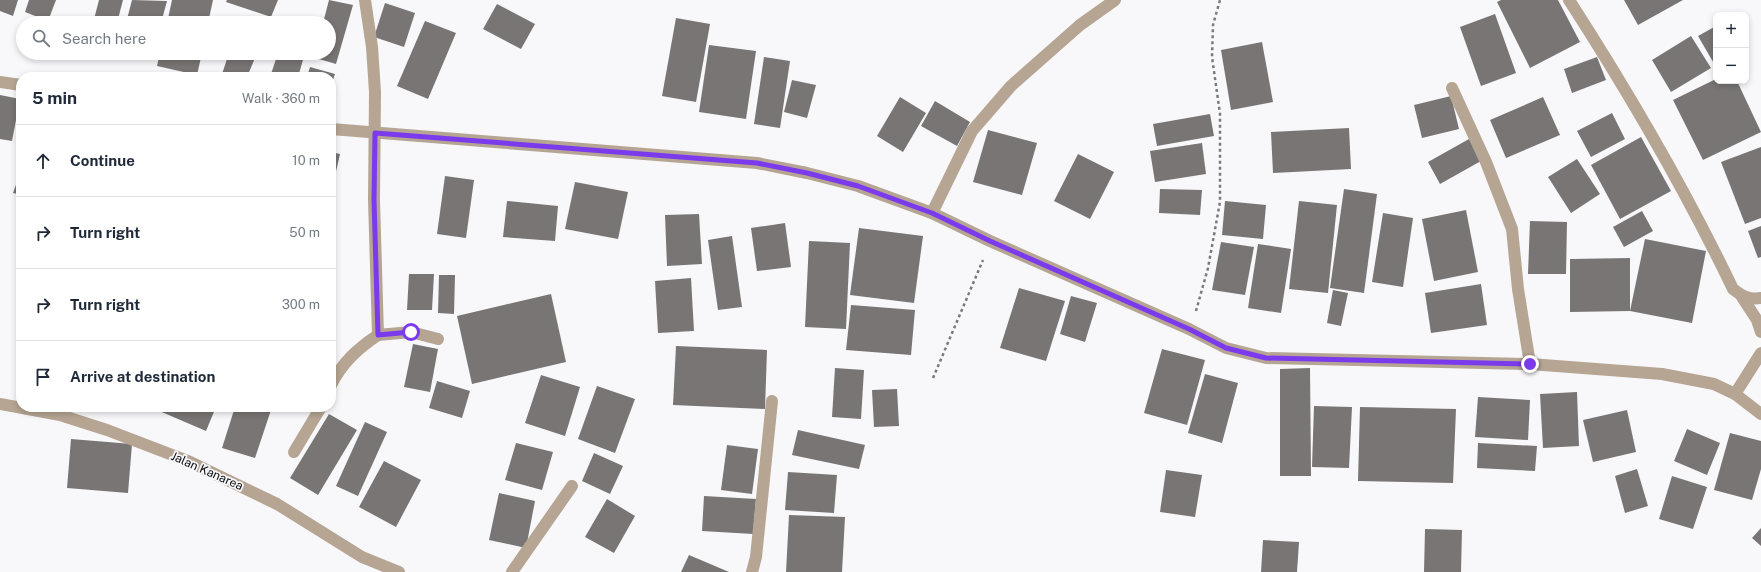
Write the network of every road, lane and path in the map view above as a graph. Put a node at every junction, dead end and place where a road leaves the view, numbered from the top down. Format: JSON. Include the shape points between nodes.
{"nodes":[{"id":1,"x":365,"y":0,"type":"edge"},
{"id":2,"x":1115,"y":0,"type":"edge"},
{"id":3,"x":1220,"y":0,"type":"edge"},
{"id":4,"x":1569,"y":0,"type":"edge"},
{"id":5,"x":0,"y":82,"type":"edge"},
{"id":6,"x":16,"y":84,"type":"edge"},
{"id":7,"x":1452,"y":88,"type":"dead end"},
{"id":8,"x":336,"y":129,"type":"edge"},
{"id":9,"x":375,"y":133,"type":"junction"},
{"id":10,"x":932,"y":213,"type":"junction"},
{"id":11,"x":990,"y":241,"type":"junction"},
{"id":12,"x":1742,"y":297,"type":"junction"},
{"id":13,"x":1761,"y":298,"type":"edge"},
{"id":14,"x":1189,"y":329,"type":"junction"},
{"id":15,"x":1761,"y":332,"type":"edge"},
{"id":16,"x":378,"y":335,"type":"junction"},
{"id":17,"x":438,"y":339,"type":"dead end"},
{"id":18,"x":1761,"y":353,"type":"edge"},
{"id":19,"x":1530,"y":364,"type":"junction"},
{"id":20,"x":336,"y":377,"type":"edge"},
{"id":21,"x":933,"y":378,"type":"dead end"},
{"id":22,"x":1735,"y":394,"type":"junction"},
{"id":23,"x":772,"y":401,"type":"dead end"},
{"id":24,"x":0,"y":404,"type":"edge"},
{"id":25,"x":16,"y":407,"type":"edge"},
{"id":26,"x":40,"y":412,"type":"edge"},
{"id":27,"x":318,"y":412,"type":"edge"},
{"id":28,"x":1761,"y":414,"type":"edge"},
{"id":29,"x":294,"y":452,"type":"dead end"},
{"id":30,"x":572,"y":486,"type":"dead end"},
{"id":31,"x":399,"y":572,"type":"edge"},
{"id":32,"x":512,"y":572,"type":"edge"},
{"id":33,"x":752,"y":572,"type":"edge"}],
"edges":[{"from":1,"to":9,"type":"street","via":[[372,54]]},
{"from":2,"to":10,"type":"street","via":[[1080,25],[1011,86],[972,131]]},
{"from":3,"to":14,"type":"path","via":[[1213,25],[1212,57],[1220,114],[1220,202],[1200,303]]},
{"from":4,"to":12,"type":"street","via":[[1619,77],[1733,289]]},
{"from":5,"to":6,"type":"street"},
{"from":7,"to":19,"type":"street","via":[[1486,162],[1512,228],[1518,290]]},
{"from":8,"to":9,"type":"street"},
{"from":9,"to":10,"type":"street","via":[[757,163],[858,186]]},
{"from":9,"to":16,"type":"street"},
{"from":10,"to":11,"type":"street"},
{"from":11,"to":14,"type":"street"},
{"from":11,"to":21,"type":"path"},
{"from":12,"to":13,"type":"street"},
{"from":12,"to":15,"type":"street","via":[[1757,320]]},
{"from":14,"to":19,"type":"street","via":[[1226,348],[1266,358]]},
{"from":16,"to":17,"type":"street","via":[[411,332]]},
{"from":16,"to":20,"type":"street","via":[[360,347],[344,363]]},
{"from":18,"to":22,"type":"street"},
{"from":19,"to":22,"type":"street","via":[[1662,374],[1714,384]]},
{"from":22,"to":28,"type":"street"},
{"from":23,"to":33,"type":"street","via":[[756,557]]},
{"from":24,"to":25,"type":"street","name":"Jalan Kanarea"},
{"from":26,"to":31,"type":"street","name":"Jalan Kanarea","via":[[107,430],[188,461],[277,504],[362,557]]},
{"from":27,"to":29,"type":"street"},
{"from":30,"to":32,"type":"street"}]}
